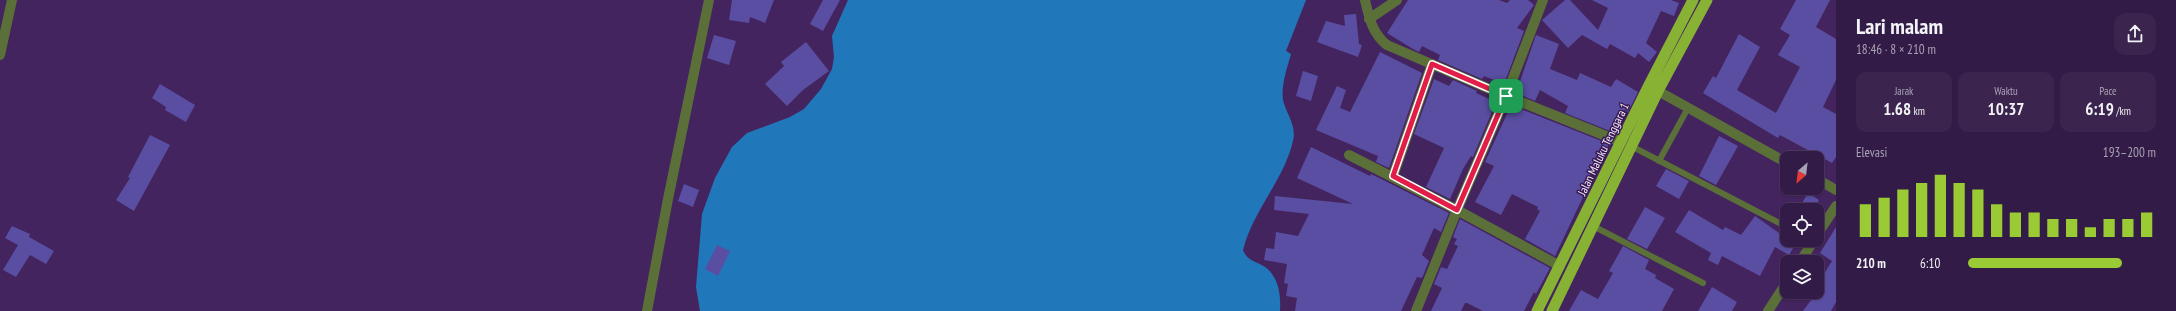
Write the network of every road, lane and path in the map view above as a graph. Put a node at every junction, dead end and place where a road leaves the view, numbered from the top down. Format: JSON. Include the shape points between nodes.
{"nodes":[{"id":1,"x":12,"y":0,"type":"edge"},
{"id":2,"x":709,"y":0,"type":"edge"},
{"id":3,"x":1365,"y":0,"type":"edge"},
{"id":4,"x":1397,"y":0,"type":"edge"},
{"id":5,"x":1543,"y":0,"type":"edge"},
{"id":6,"x":1693,"y":0,"type":"edge"},
{"id":7,"x":1707,"y":0,"type":"edge"},
{"id":8,"x":1369,"y":19,"type":"junction"},
{"id":9,"x":0,"y":55,"type":"edge"},
{"id":10,"x":1432,"y":64,"type":"junction"},
{"id":11,"x":1658,"y":91,"type":"junction"},
{"id":12,"x":1506,"y":96,"type":"junction"},
{"id":13,"x":1688,"y":108,"type":"junction"},
{"id":14,"x":1620,"y":142,"type":"junction"},
{"id":15,"x":1631,"y":146,"type":"junction"},
{"id":16,"x":1349,"y":155,"type":"dead end"},
{"id":17,"x":1780,"y":158,"type":"edge"},
{"id":18,"x":1659,"y":161,"type":"junction"},
{"id":19,"x":1393,"y":176,"type":"junction"},
{"id":20,"x":1824,"y":183,"type":"edge"},
{"id":21,"x":1836,"y":190,"type":"edge"},
{"id":22,"x":1836,"y":206,"type":"edge"},
{"id":23,"x":1457,"y":210,"type":"junction"},
{"id":24,"x":1780,"y":223,"type":"edge"},
{"id":25,"x":1824,"y":224,"type":"edge"},
{"id":26,"x":1593,"y":226,"type":"junction"},
{"id":27,"x":1560,"y":266,"type":"junction"},
{"id":28,"x":1703,"y":283,"type":"dead end"},
{"id":29,"x":1780,"y":293,"type":"edge"},
{"id":30,"x":648,"y":306,"type":"edge"},
{"id":31,"x":1416,"y":311,"type":"edge"},
{"id":32,"x":1537,"y":311,"type":"edge"},
{"id":33,"x":1552,"y":311,"type":"edge"},
{"id":34,"x":1768,"y":311,"type":"edge"}],
"edges":[{"from":1,"to":9,"type":"street"},
{"from":2,"to":30,"type":"street"},
{"from":3,"to":8,"type":"street"},
{"from":4,"to":8,"type":"street"},
{"from":5,"to":12,"type":"street"},
{"from":6,"to":14,"type":"highway","name":"Jalan Maluku Tenggara 1"},
{"from":7,"to":11,"type":"highway","name":"Jalan Maluku Tenggara 1"},
{"from":8,"to":10,"type":"street","via":[[1378,37],[1387,45]]},
{"from":10,"to":12,"type":"street"},
{"from":10,"to":19,"type":"street"},
{"from":11,"to":13,"type":"street"},
{"from":11,"to":15,"type":"highway","name":"Jalan Maluku Tenggara 1"},
{"from":12,"to":14,"type":"street"},
{"from":12,"to":23,"type":"street"},
{"from":13,"to":17,"type":"street"},
{"from":13,"to":18,"type":"lane"},
{"from":14,"to":27,"type":"highway","name":"Jalan Maluku Tenggara 1"},
{"from":15,"to":18,"type":"lane"},
{"from":15,"to":26,"type":"highway","name":"Jalan Maluku Tenggara 1"},
{"from":16,"to":19,"type":"street"},
{"from":18,"to":24,"type":"lane"},
{"from":19,"to":23,"type":"street"},
{"from":20,"to":21,"type":"street"},
{"from":22,"to":25,"type":"street"},
{"from":23,"to":27,"type":"street"},
{"from":23,"to":31,"type":"street"},
{"from":26,"to":28,"type":"lane"},
{"from":26,"to":33,"type":"highway","name":"Jalan Maluku Tenggara 1"},
{"from":27,"to":32,"type":"highway","name":"Jalan Maluku Tenggara 1"},
{"from":29,"to":34,"type":"street"}]}
